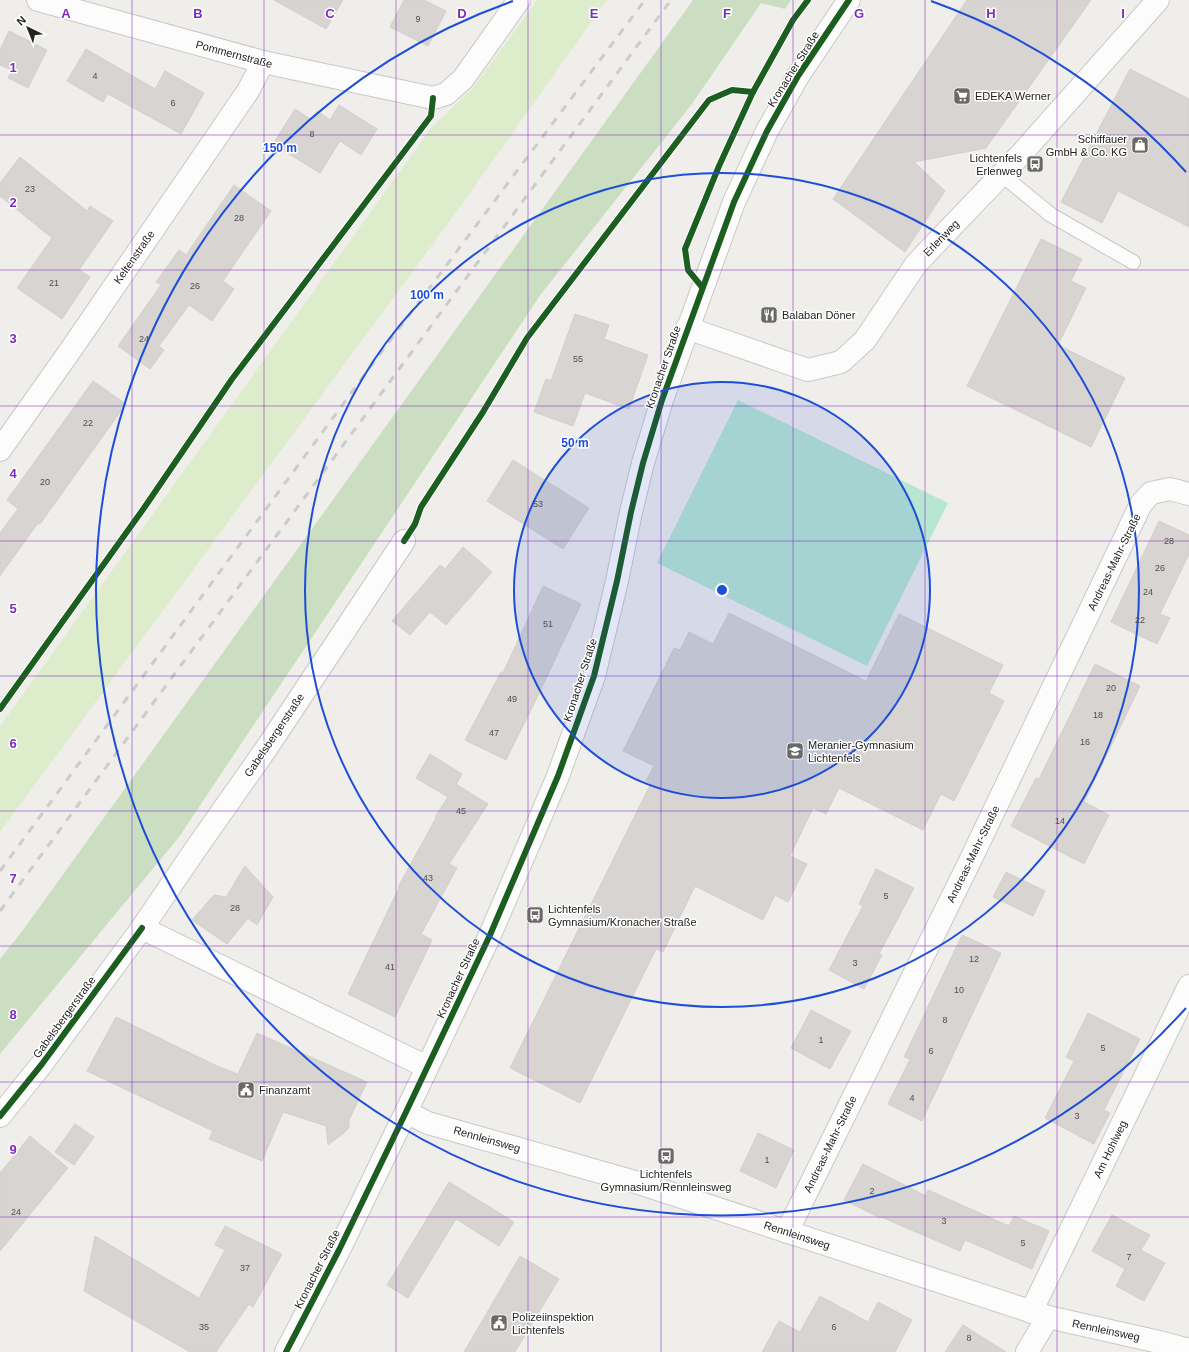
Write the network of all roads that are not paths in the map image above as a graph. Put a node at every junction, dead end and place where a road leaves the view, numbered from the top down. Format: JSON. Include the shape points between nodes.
{"nodes":[{"id":1,"x":38,"y":0,"type":"edge"},
{"id":2,"x":519,"y":0,"type":"edge"},
{"id":3,"x":849,"y":0,"type":"edge"},
{"id":4,"x":1158,"y":0,"type":"edge"},
{"id":5,"x":263,"y":62,"type":"junction"},
{"id":6,"x":1001,"y":174,"type":"junction"},
{"id":7,"x":1133,"y":262,"type":"dead end"},
{"id":8,"x":687,"y":328,"type":"junction"},
{"id":9,"x":0,"y":450,"type":"edge"},
{"id":10,"x":1179,"y":491,"type":"edge"},
{"id":11,"x":404,"y":541,"type":"dead end"},
{"id":12,"x":142,"y":928,"type":"junction"},
{"id":13,"x":1189,"y":986,"type":"edge"},
{"id":14,"x":426,"y":1067,"type":"junction"},
{"id":15,"x":406,"y":1112,"type":"junction"},
{"id":16,"x":0,"y":1116,"type":"edge"},
{"id":17,"x":787,"y":1232,"type":"junction"},
{"id":18,"x":1039,"y":1314,"type":"junction"},
{"id":19,"x":1189,"y":1350,"type":"edge"},
{"id":20,"x":286,"y":1352,"type":"edge"},
{"id":21,"x":1027,"y":1352,"type":"edge"}],
"edges":[{"from":1,"to":5,"type":"street","name":"Pommernstraße"},
{"from":2,"to":5,"type":"street","name":"Pommernstraße","via":[[463,79],[446,94],[432,98]]},
{"from":3,"to":8,"type":"street","name":"Kronacher Straße","via":[[798,76],[767,130],[734,202]]},
{"from":4,"to":6,"type":"street","name":"Erlenweg"},
{"from":5,"to":9,"type":"street","name":"Keltenstraße","via":[[248,91]]},
{"from":6,"to":7,"type":"lane","via":[[1050,215]]},
{"from":6,"to":8,"type":"street","name":"Erlenweg","via":[[916,264],[865,340],[841,362],[808,370]]},
{"from":8,"to":14,"type":"street","name":"Kronacher Straße","via":[[643,463],[594,676],[558,776],[490,935]]},
{"from":10,"to":17,"type":"street","name":"Andreas-Mahr-Straße","via":[[1151,493],[1141,504],[969,863]]},
{"from":11,"to":12,"type":"street","name":"Gabelsbergerstraße","via":[[266,750]]},
{"from":12,"to":14,"type":"street"},
{"from":12,"to":16,"type":"street","name":"Gabelsbergerstraße","via":[[42,1064]]},
{"from":13,"to":18,"type":"street","name":"Am Hohlweg"},
{"from":14,"to":15,"type":"street","name":"Kronacher Straße"},
{"from":15,"to":17,"type":"street","name":"Rennleinsweg","via":[[428,1122],[642,1184]]},
{"from":15,"to":20,"type":"street","name":"Kronacher Straße"},
{"from":17,"to":18,"type":"street","name":"Rennleinsweg"},
{"from":18,"to":19,"type":"street","name":"Rennleinsweg"},
{"from":18,"to":21,"type":"street","name":"Am Hohlweg"}]}
